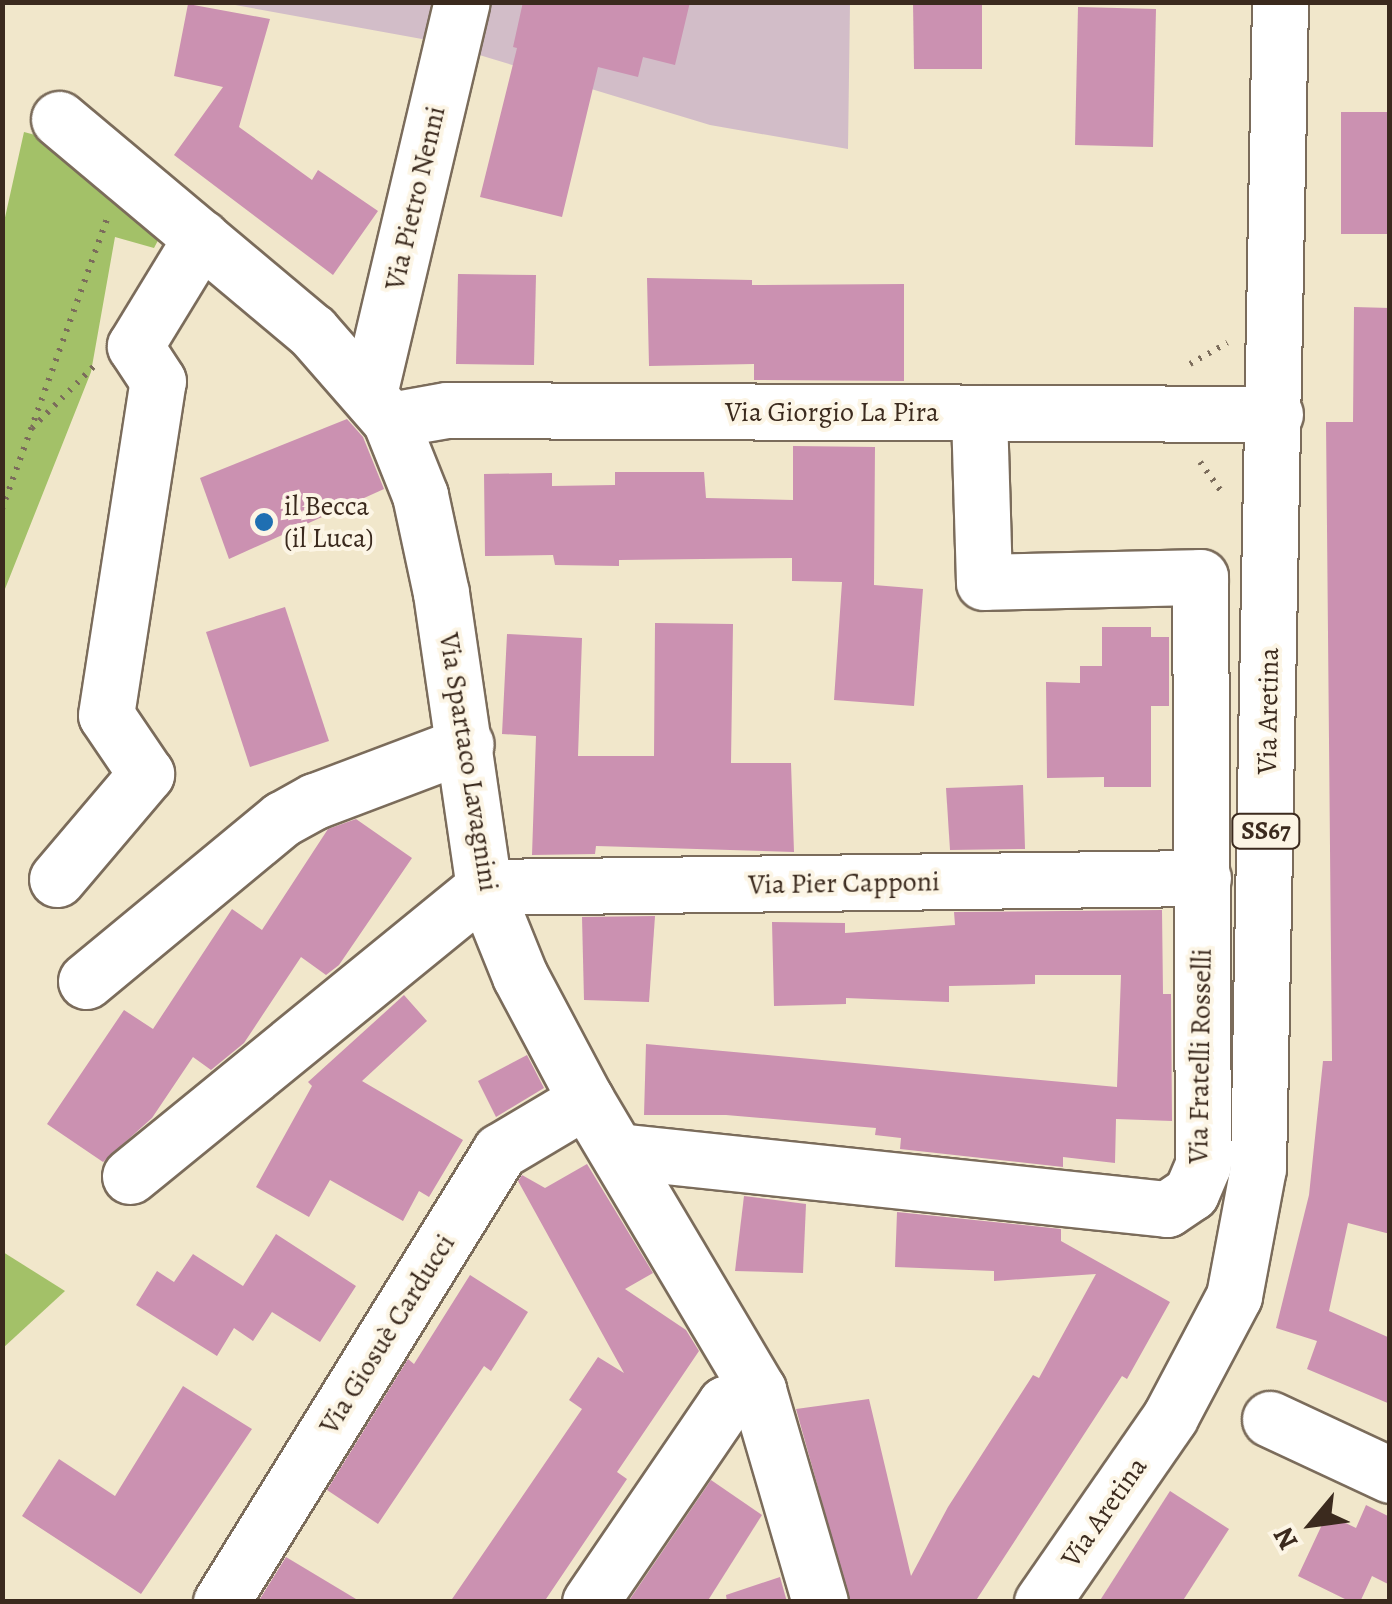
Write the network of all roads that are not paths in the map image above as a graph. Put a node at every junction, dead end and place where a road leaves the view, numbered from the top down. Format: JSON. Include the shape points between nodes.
{"nodes":[{"id":1,"x":462,"y":2,"type":"edge"},
{"id":2,"x":1280,"y":2,"type":"edge"},
{"id":3,"x":60,"y":119,"type":"dead end"},
{"id":4,"x":201,"y":238,"type":"junction"},
{"id":5,"x":380,"y":407,"type":"junction"},
{"id":6,"x":979,"y":412,"type":"junction"},
{"id":7,"x":1275,"y":414,"type":"junction"},
{"id":8,"x":466,"y":744,"type":"junction"},
{"id":9,"x":56,"y":878,"type":"dead end"},
{"id":10,"x":1203,"y":878,"type":"junction"},
{"id":11,"x":484,"y":888,"type":"junction"},
{"id":12,"x":86,"y":981,"type":"dead end"},
{"id":13,"x":586,"y":1100,"type":"junction"},
{"id":14,"x":618,"y":1150,"type":"junction"},
{"id":15,"x":130,"y":1176,"type":"dead end"},
{"id":16,"x":758,"y":1390,"type":"junction"},
{"id":17,"x":1270,"y":1419,"type":"dead end"},
{"id":18,"x":1390,"y":1475,"type":"edge"},
{"id":19,"x":220,"y":1602,"type":"edge"},
{"id":20,"x":590,"y":1602,"type":"edge"},
{"id":21,"x":820,"y":1602,"type":"edge"},
{"id":22,"x":1042,"y":1602,"type":"edge"}],
"edges":[{"from":1,"to":5,"type":"street","name":"Via Pietro Nenni"},
{"from":2,"to":7,"type":"street","name":"Via Aretina","number":"SS67"},
{"from":3,"to":4,"type":"street","name":"Via Spartaco Lavagnini"},
{"from":4,"to":5,"type":"street","name":"Via Spartaco Lavagnini","via":[[312,331]]},
{"from":4,"to":9,"type":"street","via":[[135,346],[158,381],[106,715],[146,774]]},
{"from":5,"to":6,"type":"street","name":"Via Giorgio La Pira"},
{"from":5,"to":8,"type":"street","name":"Via Spartaco Lavagnini","via":[[420,495]]},
{"from":6,"to":7,"type":"street","name":"Via Giorgio La Pira"},
{"from":6,"to":10,"type":"street","name":"Via Fratelli Rosselli","via":[[984,582],[1200,577]]},
{"from":7,"to":22,"type":"street","name":"Via Aretina","number":"SS67","via":[[1258,1168],[1234,1296],[1170,1417]]},
{"from":8,"to":11,"type":"street","name":"Via Spartaco Lavagnini"},
{"from":8,"to":12,"type":"street","via":[[282,819]]},
{"from":10,"to":11,"type":"street","name":"Via Pier Capponi"},
{"from":10,"to":14,"type":"street","name":"Via Fratelli Rosselli","via":[[1202,1165],[1191,1193],[1167,1209]]},
{"from":11,"to":13,"type":"street","name":"Via Spartaco Lavagnini","via":[[520,976]]},
{"from":11,"to":15,"type":"street"},
{"from":13,"to":14,"type":"street","name":"Via Spartaco Lavagnini"},
{"from":13,"to":19,"type":"street","name":"Via Giosuè Carducci","via":[[500,1151]]},
{"from":14,"to":16,"type":"street","name":"Via Spartaco Lavagnini"},
{"from":16,"to":20,"type":"street","via":[[725,1404]]},
{"from":16,"to":21,"type":"street","name":"Via Spartaco Lavagnini"},
{"from":17,"to":18,"type":"street"}]}
